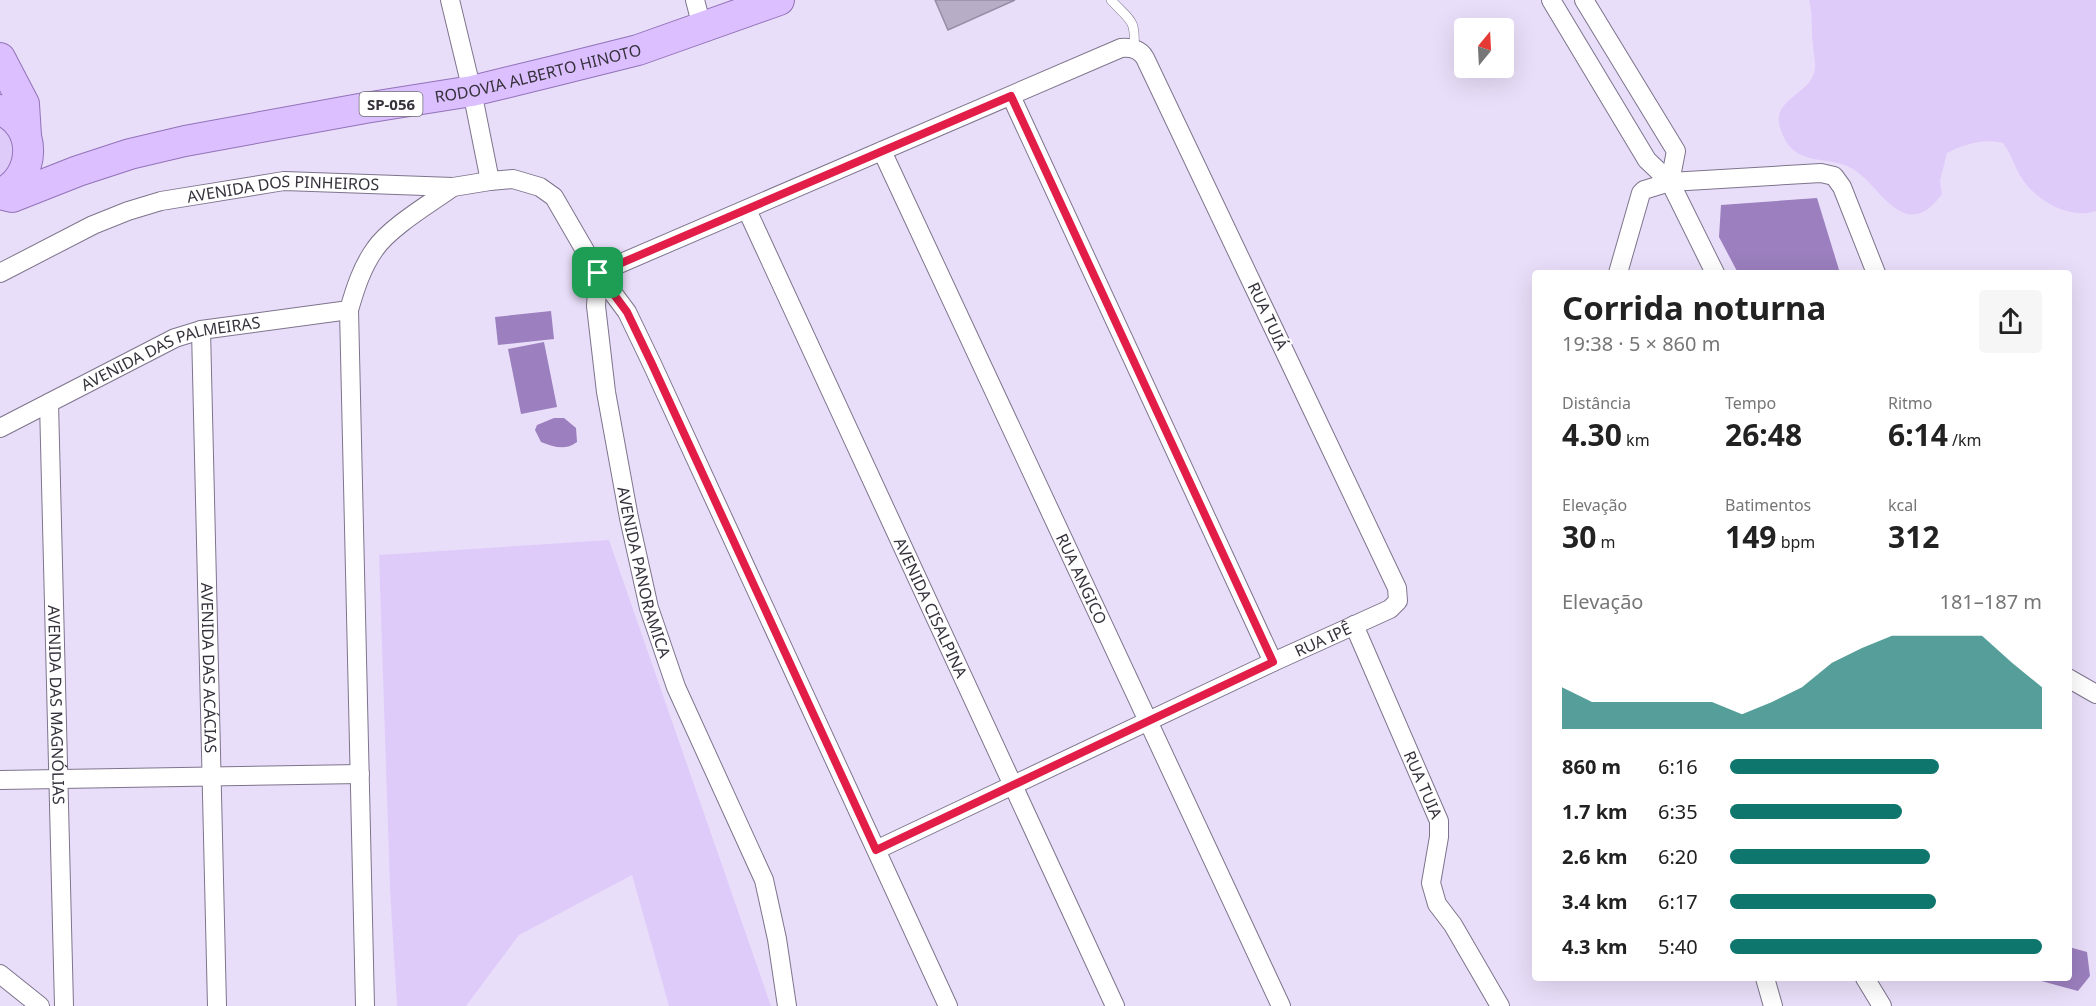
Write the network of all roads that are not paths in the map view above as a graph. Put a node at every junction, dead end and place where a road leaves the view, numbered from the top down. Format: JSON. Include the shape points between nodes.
{"nodes":[{"id":1,"x":450,"y":0,"type":"edge"},
{"id":2,"x":779,"y":0,"type":"edge"},
{"id":3,"x":1111,"y":0,"type":"edge"},
{"id":4,"x":1551,"y":0,"type":"edge"},
{"id":5,"x":1584,"y":0,"type":"edge"},
{"id":6,"x":699,"y":14,"type":"edge"},
{"id":7,"x":1134,"y":49,"type":"junction"},
{"id":8,"x":0,"y":58,"type":"edge"},
{"id":9,"x":472,"y":91,"type":"junction"},
{"id":10,"x":1011,"y":96,"type":"junction"},
{"id":11,"x":0,"y":110,"type":"edge"},
{"id":12,"x":28,"y":145,"type":"junction"},
{"id":13,"x":882,"y":151,"type":"junction"},
{"id":14,"x":78,"y":171,"type":"junction"},
{"id":15,"x":490,"y":181,"type":"junction"},
{"id":16,"x":1670,"y":182,"type":"junction"},
{"id":17,"x":453,"y":187,"type":"junction"},
{"id":18,"x":0,"y":194,"type":"edge"},
{"id":19,"x":747,"y":210,"type":"junction"},
{"id":20,"x":1619,"y":270,"type":"edge"},
{"id":21,"x":1714,"y":270,"type":"edge"},
{"id":22,"x":1875,"y":270,"type":"edge"},
{"id":23,"x":0,"y":273,"type":"edge"},
{"id":24,"x":598,"y":273,"type":"junction"},
{"id":25,"x":349,"y":310,"type":"junction"},
{"id":26,"x":201,"y":330,"type":"junction"},
{"id":27,"x":49,"y":403,"type":"junction"},
{"id":28,"x":0,"y":428,"type":"edge"},
{"id":29,"x":1397,"y":588,"type":"joint"},
{"id":30,"x":1354,"y":625,"type":"junction"},
{"id":31,"x":1273,"y":662,"type":"junction"},
{"id":32,"x":2072,"y":680,"type":"edge"},
{"id":33,"x":2096,"y":694,"type":"edge"},
{"id":34,"x":1148,"y":721,"type":"junction"},
{"id":35,"x":360,"y":774,"type":"junction"},
{"id":36,"x":211,"y":777,"type":"junction"},
{"id":37,"x":60,"y":779,"type":"junction"},
{"id":38,"x":0,"y":780,"type":"edge"},
{"id":39,"x":1014,"y":785,"type":"junction"},
{"id":40,"x":876,"y":850,"type":"junction"},
{"id":41,"x":0,"y":974,"type":"edge"},
{"id":42,"x":1766,"y":981,"type":"edge"},
{"id":43,"x":1867,"y":981,"type":"edge"},
{"id":44,"x":40,"y":1006,"type":"edge"},
{"id":45,"x":64,"y":1006,"type":"edge"},
{"id":46,"x":217,"y":1006,"type":"edge"},
{"id":47,"x":365,"y":1006,"type":"edge"},
{"id":48,"x":787,"y":1006,"type":"edge"},
{"id":49,"x":948,"y":1006,"type":"edge"},
{"id":50,"x":1116,"y":1006,"type":"edge"},
{"id":51,"x":1281,"y":1006,"type":"edge"},
{"id":52,"x":1500,"y":1006,"type":"edge"},
{"id":53,"x":1773,"y":1006,"type":"edge"},
{"id":54,"x":1882,"y":1006,"type":"edge"}],
"edges":[{"from":1,"to":9,"type":"street"},
{"from":2,"to":6,"type":"main road","name":"RODOVIA ALBERTO HINOTO","number":"SP-056"},
{"from":3,"to":7,"type":"lane","via":[[1136,30]]},
{"from":4,"to":16,"type":"street","via":[[1647,160]]},
{"from":5,"to":16,"type":"street","via":[[1676,151]]},
{"from":6,"to":9,"type":"main road","name":"RODOVIA ALBERTO HINOTO","number":"SP-056","via":[[638,50]]},
{"from":7,"to":10,"type":"street","via":[[1121,48]]},
{"from":7,"to":29,"type":"street","name":"RUA TUIÁ","via":[[1143,53]]},
{"from":8,"to":12,"type":"main road","via":[[24,105]]},
{"from":9,"to":14,"type":"main road","name":"RODOVIA ALBERTO HINOTO","number":"SP-056","via":[[185,141]]},
{"from":9,"to":15,"type":"street"},
{"from":10,"to":13,"type":"street"},
{"from":10,"to":31,"type":"street"},
{"from":11,"to":12,"type":"main road","via":[[20,126]]},
{"from":12,"to":14,"type":"main road","via":[[64,171]]},
{"from":12,"to":18,"type":"main road","via":[[27,164],[18,182]]},
{"from":13,"to":19,"type":"street"},
{"from":13,"to":34,"type":"street","name":"RUA ANGICO"},
{"from":14,"to":18,"type":"main road","name":"RODOVIA ALBERTO HINOTO","number":"SP-056","via":[[12,197]]},
{"from":15,"to":17,"type":"street","name":"AVENIDA DOS PINHEIROS"},
{"from":15,"to":24,"type":"street","via":[[513,178],[540,187],[554,197]]},
{"from":16,"to":20,"type":"street","via":[[1641,193]]},
{"from":16,"to":21,"type":"street"},
{"from":16,"to":22,"type":"street","via":[[1821,173],[1834,176]]},
{"from":17,"to":23,"type":"street","name":"AVENIDA DOS PINHEIROS","via":[[284,181],[161,201],[93,225]]},
{"from":17,"to":25,"type":"street","via":[[376,247],[362,272]]},
{"from":19,"to":24,"type":"street"},
{"from":19,"to":39,"type":"street","name":"AVENIDA CISALPINA"},
{"from":24,"to":40,"type":"street","via":[[627,312],[642,343]]},
{"from":24,"to":48,"type":"street","name":"AVENIDA PANORAMICA","via":[[596,306],[606,392],[649,608],[676,687],[764,880]]},
{"from":25,"to":26,"type":"street","name":"AVENIDA DAS PALMEIRAS"},
{"from":25,"to":35,"type":"street"},
{"from":26,"to":27,"type":"street","name":"AVENIDA DAS PALMEIRAS","via":[[175,338]]},
{"from":26,"to":36,"type":"street","name":"AVENIDA DAS ACÁCIAS"},
{"from":27,"to":28,"type":"street","name":"AVENIDA DAS PALMEIRAS"},
{"from":27,"to":37,"type":"street","name":"AVENIDA DAS MAGNÓLIAS"},
{"from":29,"to":30,"type":"street","name":"RUA IPÊ","via":[[1398,601],[1390,609]]},
{"from":30,"to":31,"type":"street","name":"RUA IPÊ"},
{"from":30,"to":52,"type":"street","name":"RUA TUIA","via":[[1439,821],[1431,883],[1437,904]]},
{"from":31,"to":34,"type":"street","name":"RUA IPÊ"},
{"from":32,"to":33,"type":"street"},
{"from":34,"to":39,"type":"street","name":"RUA IPÊ"},
{"from":34,"to":51,"type":"street","name":"RUA ANGICO"},
{"from":35,"to":36,"type":"street"},
{"from":35,"to":47,"type":"street"},
{"from":36,"to":37,"type":"street"},
{"from":36,"to":46,"type":"street","name":"AVENIDA DAS ACÁCIAS"},
{"from":37,"to":38,"type":"street"},
{"from":37,"to":45,"type":"street","name":"AVENIDA DAS MAGNÓLIAS"},
{"from":39,"to":40,"type":"street","name":"RUA IPÊ"},
{"from":39,"to":50,"type":"street","name":"AVENIDA CISALPINA"},
{"from":40,"to":49,"type":"street"},
{"from":41,"to":44,"type":"street"},
{"from":42,"to":53,"type":"street"},
{"from":43,"to":54,"type":"street"}]}
